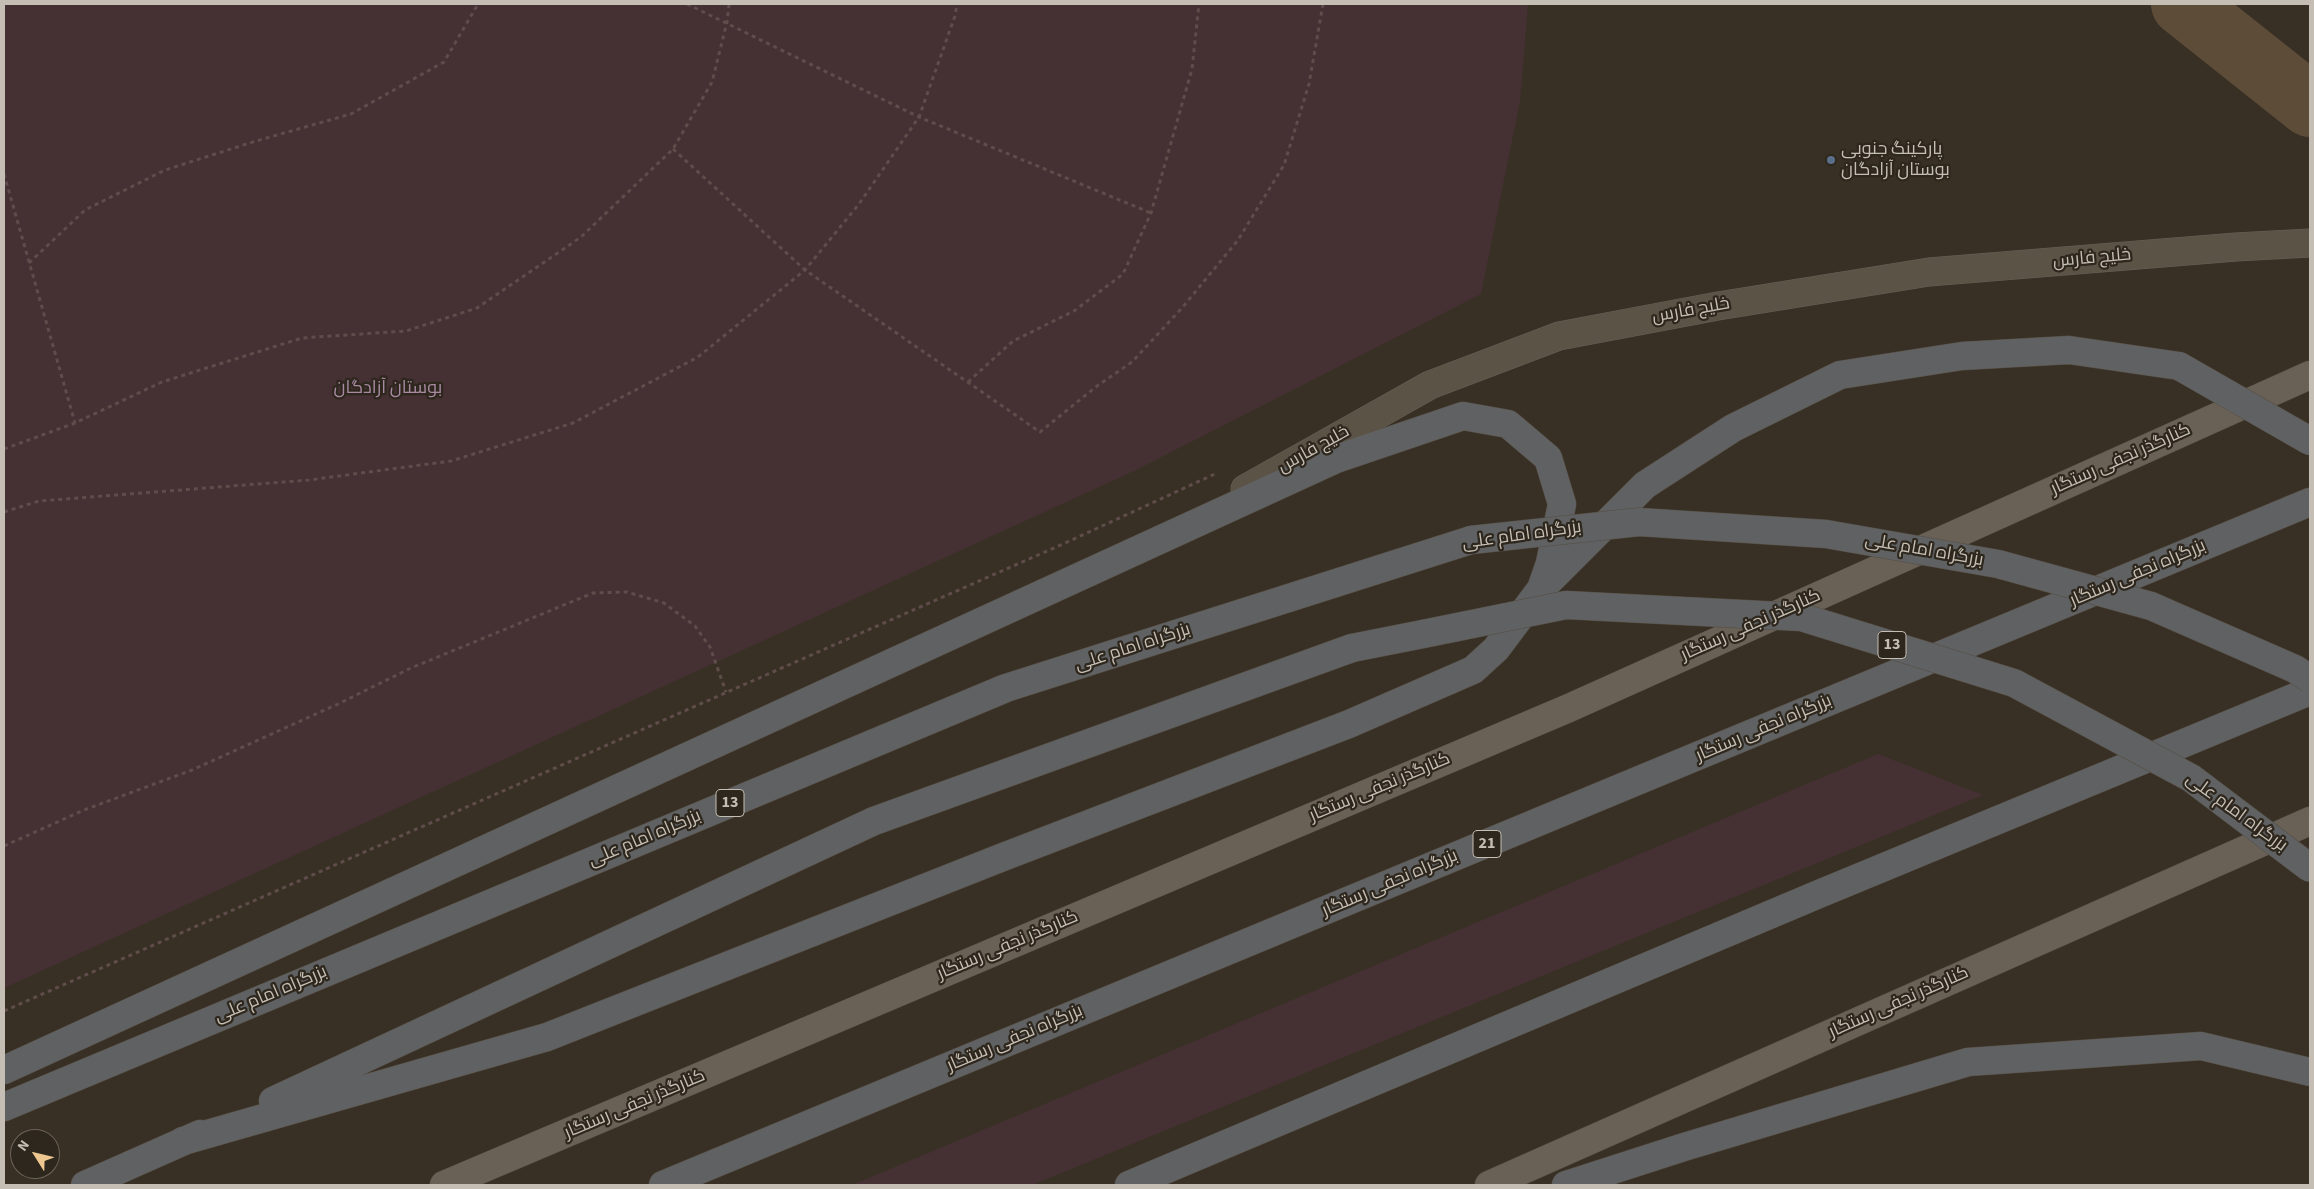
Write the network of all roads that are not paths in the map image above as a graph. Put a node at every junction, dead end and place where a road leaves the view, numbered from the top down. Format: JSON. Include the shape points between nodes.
{"nodes":[{"id":1,"x":2310,"y":243,"type":"edge"},
{"id":2,"x":2310,"y":375,"type":"edge"},
{"id":3,"x":2310,"y":441,"type":"edge"},
{"id":4,"x":2310,"y":502,"type":"edge"},
{"id":5,"x":1123,"y":556,"type":"junction"},
{"id":6,"x":1541,"y":589,"type":"junction"},
{"id":7,"x":2310,"y":679,"type":"edge"},
{"id":8,"x":2310,"y":692,"type":"edge"},
{"id":9,"x":2310,"y":821,"type":"edge"},
{"id":10,"x":2310,"y":868,"type":"edge"},
{"id":11,"x":4,"y":1070,"type":"edge"},
{"id":12,"x":2310,"y":1072,"type":"edge"},
{"id":13,"x":4,"y":1107,"type":"edge"},
{"id":14,"x":183,"y":1141,"type":"junction"},
{"id":15,"x":84,"y":1185,"type":"edge"},
{"id":16,"x":444,"y":1185,"type":"edge"},
{"id":17,"x":663,"y":1185,"type":"edge"},
{"id":18,"x":1129,"y":1185,"type":"edge"},
{"id":19,"x":1489,"y":1185,"type":"edge"},
{"id":20,"x":1566,"y":1185,"type":"edge"}],
"edges":[{"from":1,"to":5,"type":"main road","name":"خلیج فارس","via":[[1929,272],[1559,336],[1430,386]]},
{"from":2,"to":16,"type":"main road","name":"کنارگذر نجفی رستگار","via":[[1569,708]]},
{"from":3,"to":6,"type":"highway","bridge":true,"via":[[2179,366],[2069,350],[1962,356],[1840,375],[1733,428],[1644,485]]},
{"from":4,"to":17,"type":"highway","name":"بزرگراه نجفی رستگار","number":"21"},
{"from":5,"to":6,"type":"highway","via":[[1336,459],[1464,416],[1508,424],[1548,458],[1562,504],[1550,563]]},
{"from":5,"to":11,"type":"highway"},
{"from":6,"to":14,"type":"highway","via":[[1496,649],[1473,670],[1349,724],[547,1036]]},
{"from":7,"to":13,"type":"highway","name":"بزرگراه امام علی","number":"13","bridge":true,"via":[[2295,669],[2151,606],[1998,564],[1826,534],[1639,522],[1471,540],[1006,688]]},
{"from":8,"to":18,"type":"highway","via":[[1819,894]]},
{"from":9,"to":19,"type":"main road","name":"کنارگذر نجفی رستگار"},
{"from":10,"to":14,"type":"highway","name":"بزرگراه امام علی","number":"13","bridge":true,"via":[[2190,778],[2014,683],[1801,617],[1566,605],[1352,648],[874,821]]},
{"from":12,"to":20,"type":"highway","via":[[2201,1046],[1968,1062]]},
{"from":14,"to":15,"type":"highway","name":"بزرگراه امام علی","number":"13"}]}
